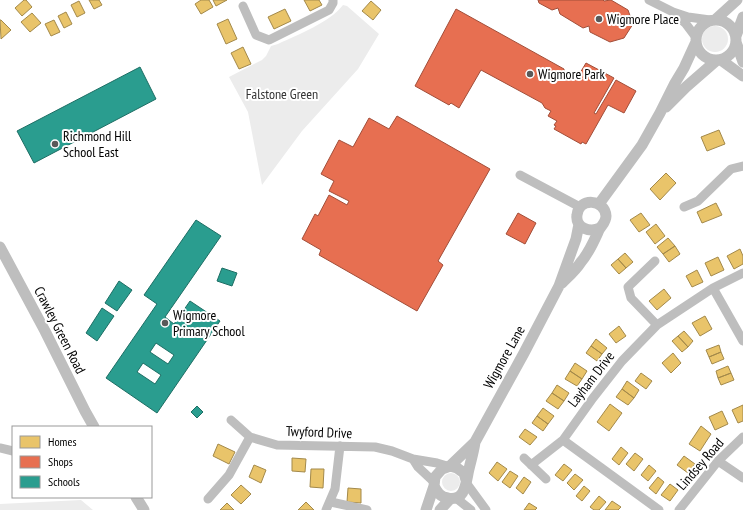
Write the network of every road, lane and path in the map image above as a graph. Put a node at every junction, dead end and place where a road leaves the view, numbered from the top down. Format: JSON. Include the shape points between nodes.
{"nodes":[{"id":1,"x":333,"y":0,"type":"edge"},
{"id":2,"x":649,"y":0,"type":"edge"},
{"id":3,"x":737,"y":0,"type":"edge"},
{"id":4,"x":243,"y":6,"type":"dead end"},
{"id":5,"x":673,"y":12,"type":"junction"},
{"id":6,"x":743,"y":18,"type":"edge"},
{"id":7,"x":713,"y":19,"type":"junction"},
{"id":8,"x":736,"y":39,"type":"junction"},
{"id":9,"x":695,"y":40,"type":"junction"},
{"id":10,"x":719,"y":60,"type":"junction"},
{"id":11,"x":743,"y":62,"type":"edge"},
{"id":12,"x":743,"y":76,"type":"edge"},
{"id":13,"x":660,"y":113,"type":"junction"},
{"id":14,"x":743,"y":166,"type":"edge"},
{"id":15,"x":520,"y":175,"type":"dead end"},
{"id":16,"x":599,"y":204,"type":"junction"},
{"id":17,"x":580,"y":207,"type":"junction"},
{"id":18,"x":684,"y":207,"type":"dead end"},
{"id":19,"x":579,"y":224,"type":"junction"},
{"id":20,"x":600,"y":228,"type":"junction"},
{"id":21,"x":0,"y":247,"type":"edge"},
{"id":22,"x":655,"y":261,"type":"dead end"},
{"id":23,"x":743,"y":274,"type":"edge"},
{"id":24,"x":559,"y":286,"type":"junction"},
{"id":25,"x":713,"y":288,"type":"junction"},
{"id":26,"x":657,"y":325,"type":"junction"},
{"id":27,"x":743,"y":341,"type":"edge"},
{"id":28,"x":231,"y":420,"type":"dead end"},
{"id":29,"x":93,"y":426,"type":"edge"},
{"id":30,"x":250,"y":437,"type":"junction"},
{"id":31,"x":743,"y":437,"type":"edge"},
{"id":32,"x":563,"y":440,"type":"junction"},
{"id":33,"x":475,"y":442,"type":"junction"},
{"id":34,"x":340,"y":446,"type":"junction"},
{"id":35,"x":0,"y":448,"type":"edge"},
{"id":36,"x":12,"y":451,"type":"edge"},
{"id":37,"x":524,"y":458,"type":"dead end"},
{"id":38,"x":413,"y":459,"type":"junction"},
{"id":39,"x":718,"y":461,"type":"junction"},
{"id":40,"x":531,"y":465,"type":"junction"},
{"id":41,"x":448,"y":466,"type":"junction"},
{"id":42,"x":743,"y":478,"type":"edge"},
{"id":43,"x":546,"y":479,"type":"dead end"},
{"id":44,"x":467,"y":482,"type":"junction"},
{"id":45,"x":434,"y":484,"type":"junction"},
{"id":46,"x":137,"y":498,"type":"edge"},
{"id":47,"x":453,"y":498,"type":"junction"},
{"id":48,"x":208,"y":499,"type":"dead end"},
{"id":49,"x":328,"y":506,"type":"edge"},
{"id":50,"x":144,"y":510,"type":"edge"},
{"id":51,"x":367,"y":510,"type":"edge"},
{"id":52,"x":426,"y":510,"type":"edge"},
{"id":53,"x":440,"y":510,"type":"edge"},
{"id":54,"x":471,"y":510,"type":"edge"},
{"id":55,"x":486,"y":510,"type":"edge"},
{"id":56,"x":659,"y":510,"type":"edge"},
{"id":57,"x":679,"y":510,"type":"edge"}],
"edges":[{"from":1,"to":4,"type":"street","via":[[329,10],[269,40],[256,35]]},
{"from":2,"to":5,"type":"street"},
{"from":3,"to":7,"type":"street"},
{"from":5,"to":7,"type":"street","via":[[688,17]]},
{"from":5,"to":9,"type":"street","via":[[686,24]]},
{"from":6,"to":8,"type":"street"},
{"from":7,"to":8,"type":"street","via":[[722,20],[731,26]]},
{"from":7,"to":9,"type":"street","via":[[700,26]]},
{"from":8,"to":10,"type":"street","via":[[731,53]]},
{"from":8,"to":11,"type":"street"},
{"from":9,"to":10,"type":"street","via":[[703,56]]},
{"from":9,"to":13,"type":"street","via":[[684,68]]},
{"from":10,"to":12,"type":"street"},
{"from":10,"to":13,"type":"street"},
{"from":13,"to":16,"type":"street","via":[[642,145]]},
{"from":14,"to":18,"type":"street","via":[[731,169],[698,201]]},
{"from":15,"to":17,"type":"street"},
{"from":16,"to":17,"type":"street","via":[[587,202]]},
{"from":16,"to":20,"type":"street","name":"Wigmore Lane","via":[[606,216]]},
{"from":17,"to":19,"type":"street","name":"Wigmore Lane","via":[[577,215]]},
{"from":19,"to":20,"type":"street","via":[[591,231]]},
{"from":19,"to":24,"type":"street","name":"Wigmore Lane"},
{"from":20,"to":24,"type":"street","name":"Wigmore Lane","via":[[582,262]]},
{"from":21,"to":29,"type":"street","name":"Crawley Green Road"},
{"from":22,"to":26,"type":"street","via":[[628,287],[631,298]]},
{"from":23,"to":25,"type":"street","name":"Layham Drive"},
{"from":24,"to":33,"type":"street","name":"Wigmore Lane"},
{"from":25,"to":26,"type":"street","name":"Layham Drive"},
{"from":25,"to":27,"type":"street"},
{"from":26,"to":32,"type":"street","name":"Layham Drive","via":[[622,361]]},
{"from":28,"to":30,"type":"street","name":"Twyford Drive"},
{"from":30,"to":34,"type":"street","name":"Twyford Drive","via":[[277,445]]},
{"from":30,"to":48,"type":"street","via":[[229,475]]},
{"from":31,"to":39,"type":"street","name":"Lindsey Road"},
{"from":32,"to":40,"type":"street","name":"Layham Drive"},
{"from":32,"to":56,"type":"street"},
{"from":33,"to":41,"type":"street","name":"Wigmore Lane"},
{"from":33,"to":44,"type":"street","name":"Wigmore Lane"},
{"from":34,"to":38,"type":"street","name":"Twyford Drive","via":[[392,451]]},
{"from":34,"to":49,"type":"street","via":[[336,489]]},
{"from":35,"to":36,"type":"street"},
{"from":37,"to":40,"type":"street"},
{"from":38,"to":41,"type":"street","name":"Twyford Drive"},
{"from":38,"to":45,"type":"street","name":"Twyford Drive"},
{"from":39,"to":42,"type":"street"},
{"from":39,"to":57,"type":"street","name":"Lindsey Road"},
{"from":40,"to":43,"type":"street"},
{"from":41,"to":44,"type":"street","via":[[461,470]]},
{"from":41,"to":45,"type":"street","name":"Wigmore Lane","via":[[438,472]]},
{"from":44,"to":47,"type":"street","name":"Wigmore Lane","via":[[463,492]]},
{"from":44,"to":55,"type":"street"},
{"from":45,"to":47,"type":"street","via":[[443,497]]},
{"from":45,"to":52,"type":"street","name":"Wigmore Lane"},
{"from":46,"to":50,"type":"street"},
{"from":47,"to":53,"type":"street","name":"Wigmore Lane"},
{"from":47,"to":54,"type":"street"},
{"from":49,"to":51,"type":"street"}]}
